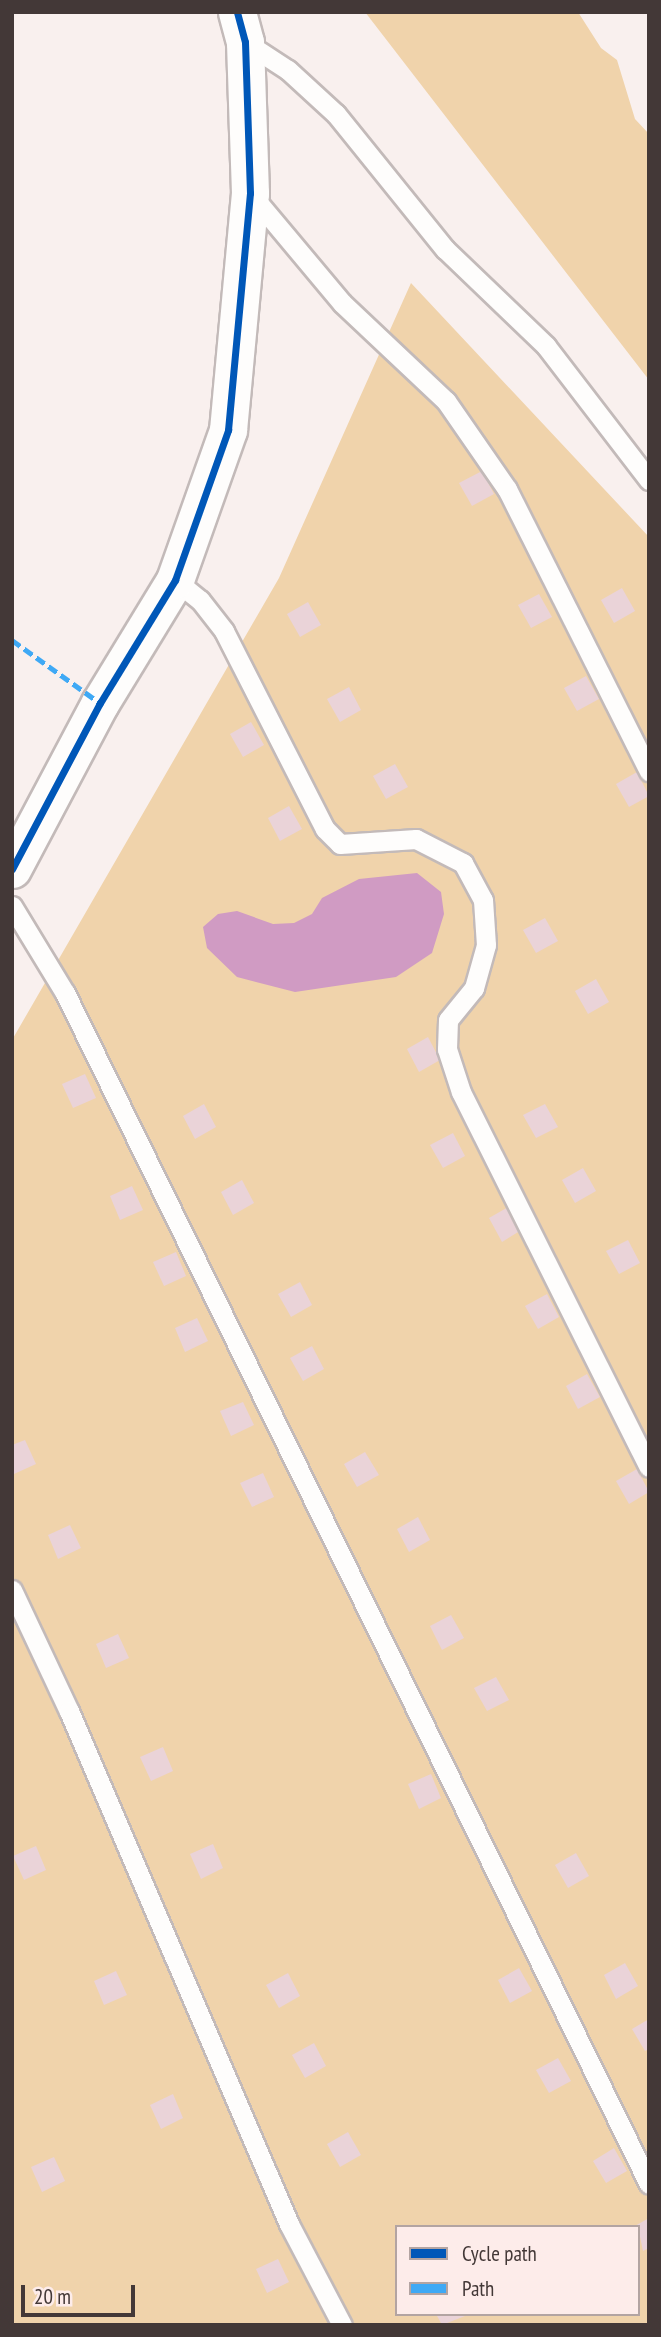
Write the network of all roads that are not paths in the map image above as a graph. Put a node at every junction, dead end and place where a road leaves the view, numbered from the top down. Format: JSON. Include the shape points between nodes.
{"nodes":[{"id":1,"x":241,"y":27,"type":"edge"},
{"id":2,"x":250,"y":193,"type":"junction"},
{"id":3,"x":649,"y":480,"type":"edge"},
{"id":4,"x":176,"y":580,"type":"junction"},
{"id":5,"x":649,"y":771,"type":"edge"},
{"id":6,"x":12,"y":869,"type":"edge"},
{"id":7,"x":12,"y":906,"type":"edge"},
{"id":8,"x":649,"y":1467,"type":"edge"},
{"id":9,"x":12,"y":1590,"type":"edge"},
{"id":10,"x":649,"y":2184,"type":"edge"},
{"id":11,"x":342,"y":2325,"type":"edge"}],
"edges":[{"from":1,"to":2,"type":"street"},
{"from":1,"to":3,"type":"lane","via":[[336,114],[446,249],[546,345]]},
{"from":2,"to":4,"type":"street","via":[[228,430]]},
{"from":2,"to":5,"type":"lane","via":[[342,303],[446,401],[508,489]]},
{"from":4,"to":6,"type":"street","via":[[100,703]]},
{"from":4,"to":8,"type":"lane","via":[[200,600],[224,631],[325,829],[340,844],[416,839],[463,863],[483,900],[486,945],[474,988],[448,1020],[447,1049],[461,1092]]},
{"from":7,"to":10,"type":"lane","via":[[65,993]]},
{"from":9,"to":11,"type":"lane","via":[[289,2224]]}]}
